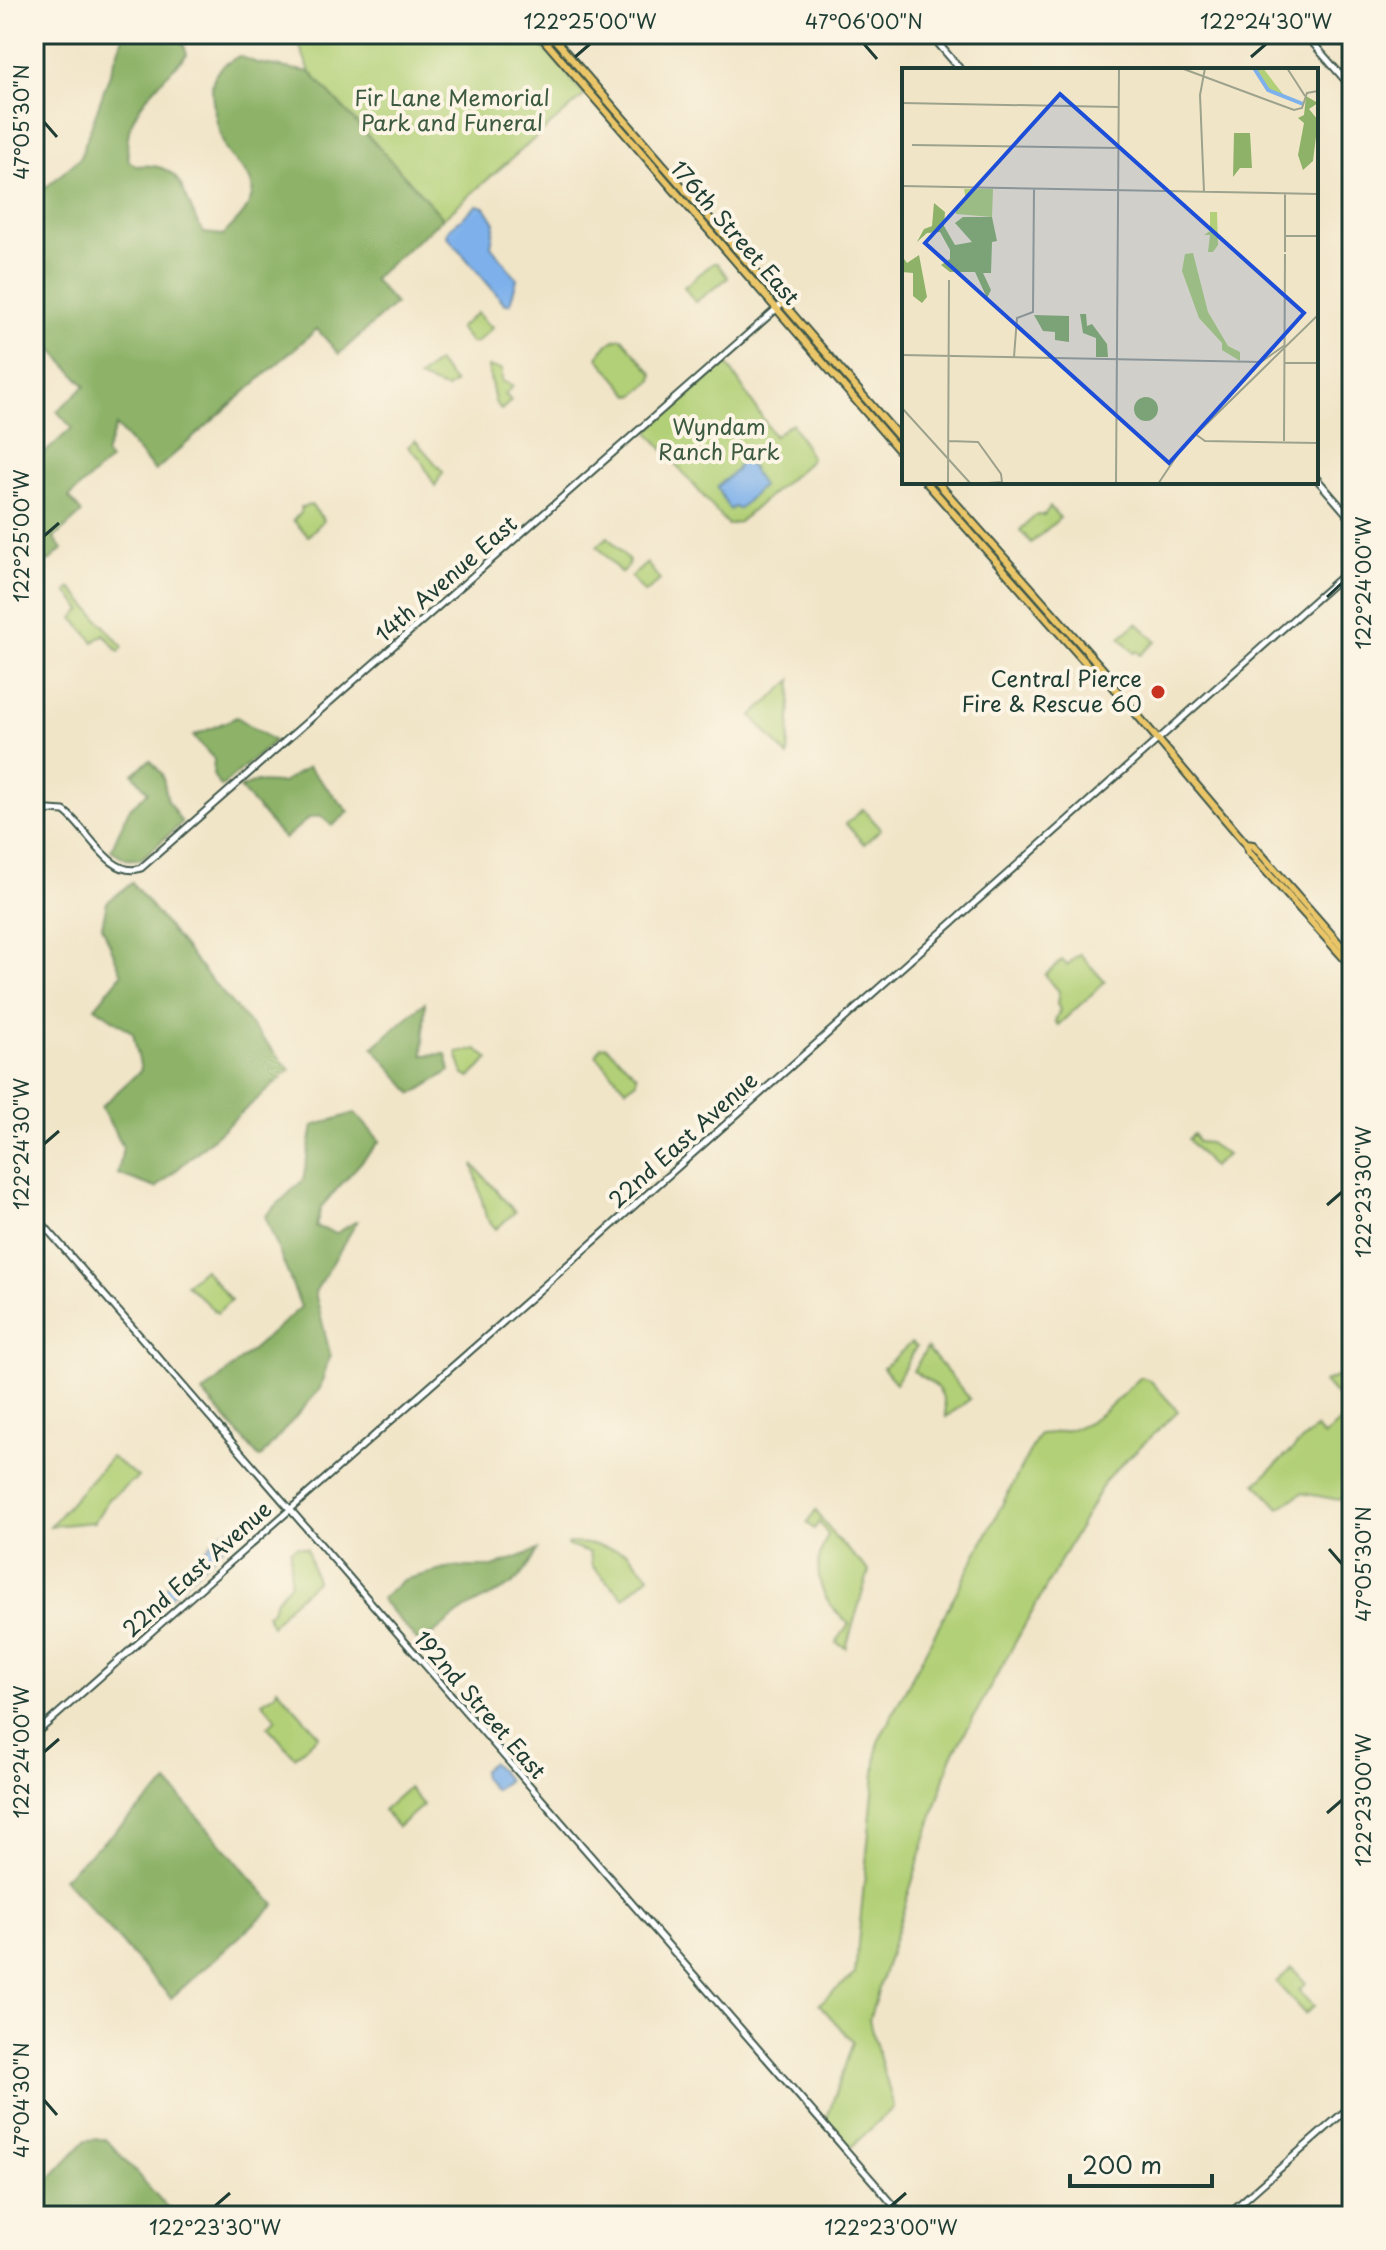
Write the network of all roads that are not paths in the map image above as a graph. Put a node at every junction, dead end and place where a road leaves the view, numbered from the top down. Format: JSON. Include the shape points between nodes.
{"nodes":[{"id":1,"x":539,"y":34,"type":"edge"},
{"id":2,"x":550,"y":34,"type":"edge"},
{"id":3,"x":930,"y":34,"type":"edge"},
{"id":4,"x":1305,"y":34,"type":"edge"},
{"id":5,"x":959,"y":68,"type":"edge"},
{"id":6,"x":1352,"y":88,"type":"edge"},
{"id":7,"x":595,"y":97,"type":"junction"},
{"id":8,"x":628,"y":123,"type":"junction"},
{"id":9,"x":719,"y":242,"type":"junction"},
{"id":10,"x":763,"y":280,"type":"junction"},
{"id":11,"x":779,"y":307,"type":"junction"},
{"id":12,"x":876,"y":411,"type":"junction"},
{"id":13,"x":870,"y":417,"type":"junction"},
{"id":14,"x":902,"y":441,"type":"edge"},
{"id":15,"x":902,"y":454,"type":"edge"},
{"id":16,"x":1318,"y":480,"type":"edge"},
{"id":17,"x":928,"y":484,"type":"edge"},
{"id":18,"x":939,"y":484,"type":"edge"},
{"id":19,"x":948,"y":507,"type":"junction"},
{"id":20,"x":1352,"y":520,"type":"edge"},
{"id":21,"x":981,"y":533,"type":"junction"},
{"id":22,"x":984,"y":549,"type":"junction"},
{"id":23,"x":1352,"y":567,"type":"edge"},
{"id":24,"x":1016,"y":572,"type":"junction"},
{"id":25,"x":1112,"y":685,"type":"junction"},
{"id":26,"x":1158,"y":739,"type":"junction"},
{"id":27,"x":34,"y":819,"type":"edge"},
{"id":28,"x":1246,"y":844,"type":"junction"},
{"id":29,"x":1352,"y":963,"type":"edge"},
{"id":30,"x":34,"y":1214,"type":"edge"},
{"id":31,"x":289,"y":1508,"type":"junction"},
{"id":32,"x":34,"y":1735,"type":"edge"},
{"id":33,"x":1352,"y":2105,"type":"edge"},
{"id":34,"x":903,"y":2216,"type":"edge"},
{"id":35,"x":1226,"y":2216,"type":"edge"}],
"edges":[{"from":1,"to":7,"type":"main road","name":"176th Street East"},
{"from":2,"to":8,"type":"main road","name":"176th Street East"},
{"from":3,"to":5,"type":"street"},
{"from":4,"to":6,"type":"street"},
{"from":7,"to":8,"type":"main road"},
{"from":7,"to":9,"type":"main road","name":"176th Street East"},
{"from":8,"to":10,"type":"main road","name":"176th Street East"},
{"from":9,"to":10,"type":"main road"},
{"from":9,"to":11,"type":"main road","name":"176th Street East"},
{"from":10,"to":11,"type":"main road","name":"176th Street East"},
{"from":11,"to":12,"type":"main road","name":"176th Street East"},
{"from":11,"to":13,"type":"main road","name":"176th Street East"},
{"from":11,"to":27,"type":"street","name":"14th Avenue East","via":[[147,864],[128,870],[113,862],[61,810]]},
{"from":12,"to":13,"type":"main road"},
{"from":12,"to":14,"type":"main road","name":"176th Street East"},
{"from":13,"to":15,"type":"main road","name":"176th Street East"},
{"from":16,"to":20,"type":"street"},
{"from":17,"to":19,"type":"main road"},
{"from":18,"to":21,"type":"main road"},
{"from":19,"to":21,"type":"main road"},
{"from":19,"to":22,"type":"main road"},
{"from":21,"to":24,"type":"main road"},
{"from":22,"to":24,"type":"main road"},
{"from":22,"to":25,"type":"main road","via":[[1093,671]]},
{"from":23,"to":26,"type":"street","name":"22nd East Avenue"},
{"from":24,"to":25,"type":"main road"},
{"from":25,"to":26,"type":"main road"},
{"from":26,"to":28,"type":"main road"},
{"from":26,"to":31,"type":"street","name":"22nd East Avenue"},
{"from":28,"to":29,"type":"main road"},
{"from":28,"to":29,"type":"main road","via":[[1253,845]]},
{"from":30,"to":31,"type":"street","name":"192nd Street East"},
{"from":31,"to":32,"type":"street","name":"22nd East Avenue"},
{"from":31,"to":34,"type":"street","name":"192nd Street East"},
{"from":33,"to":35,"type":"street"}]}
